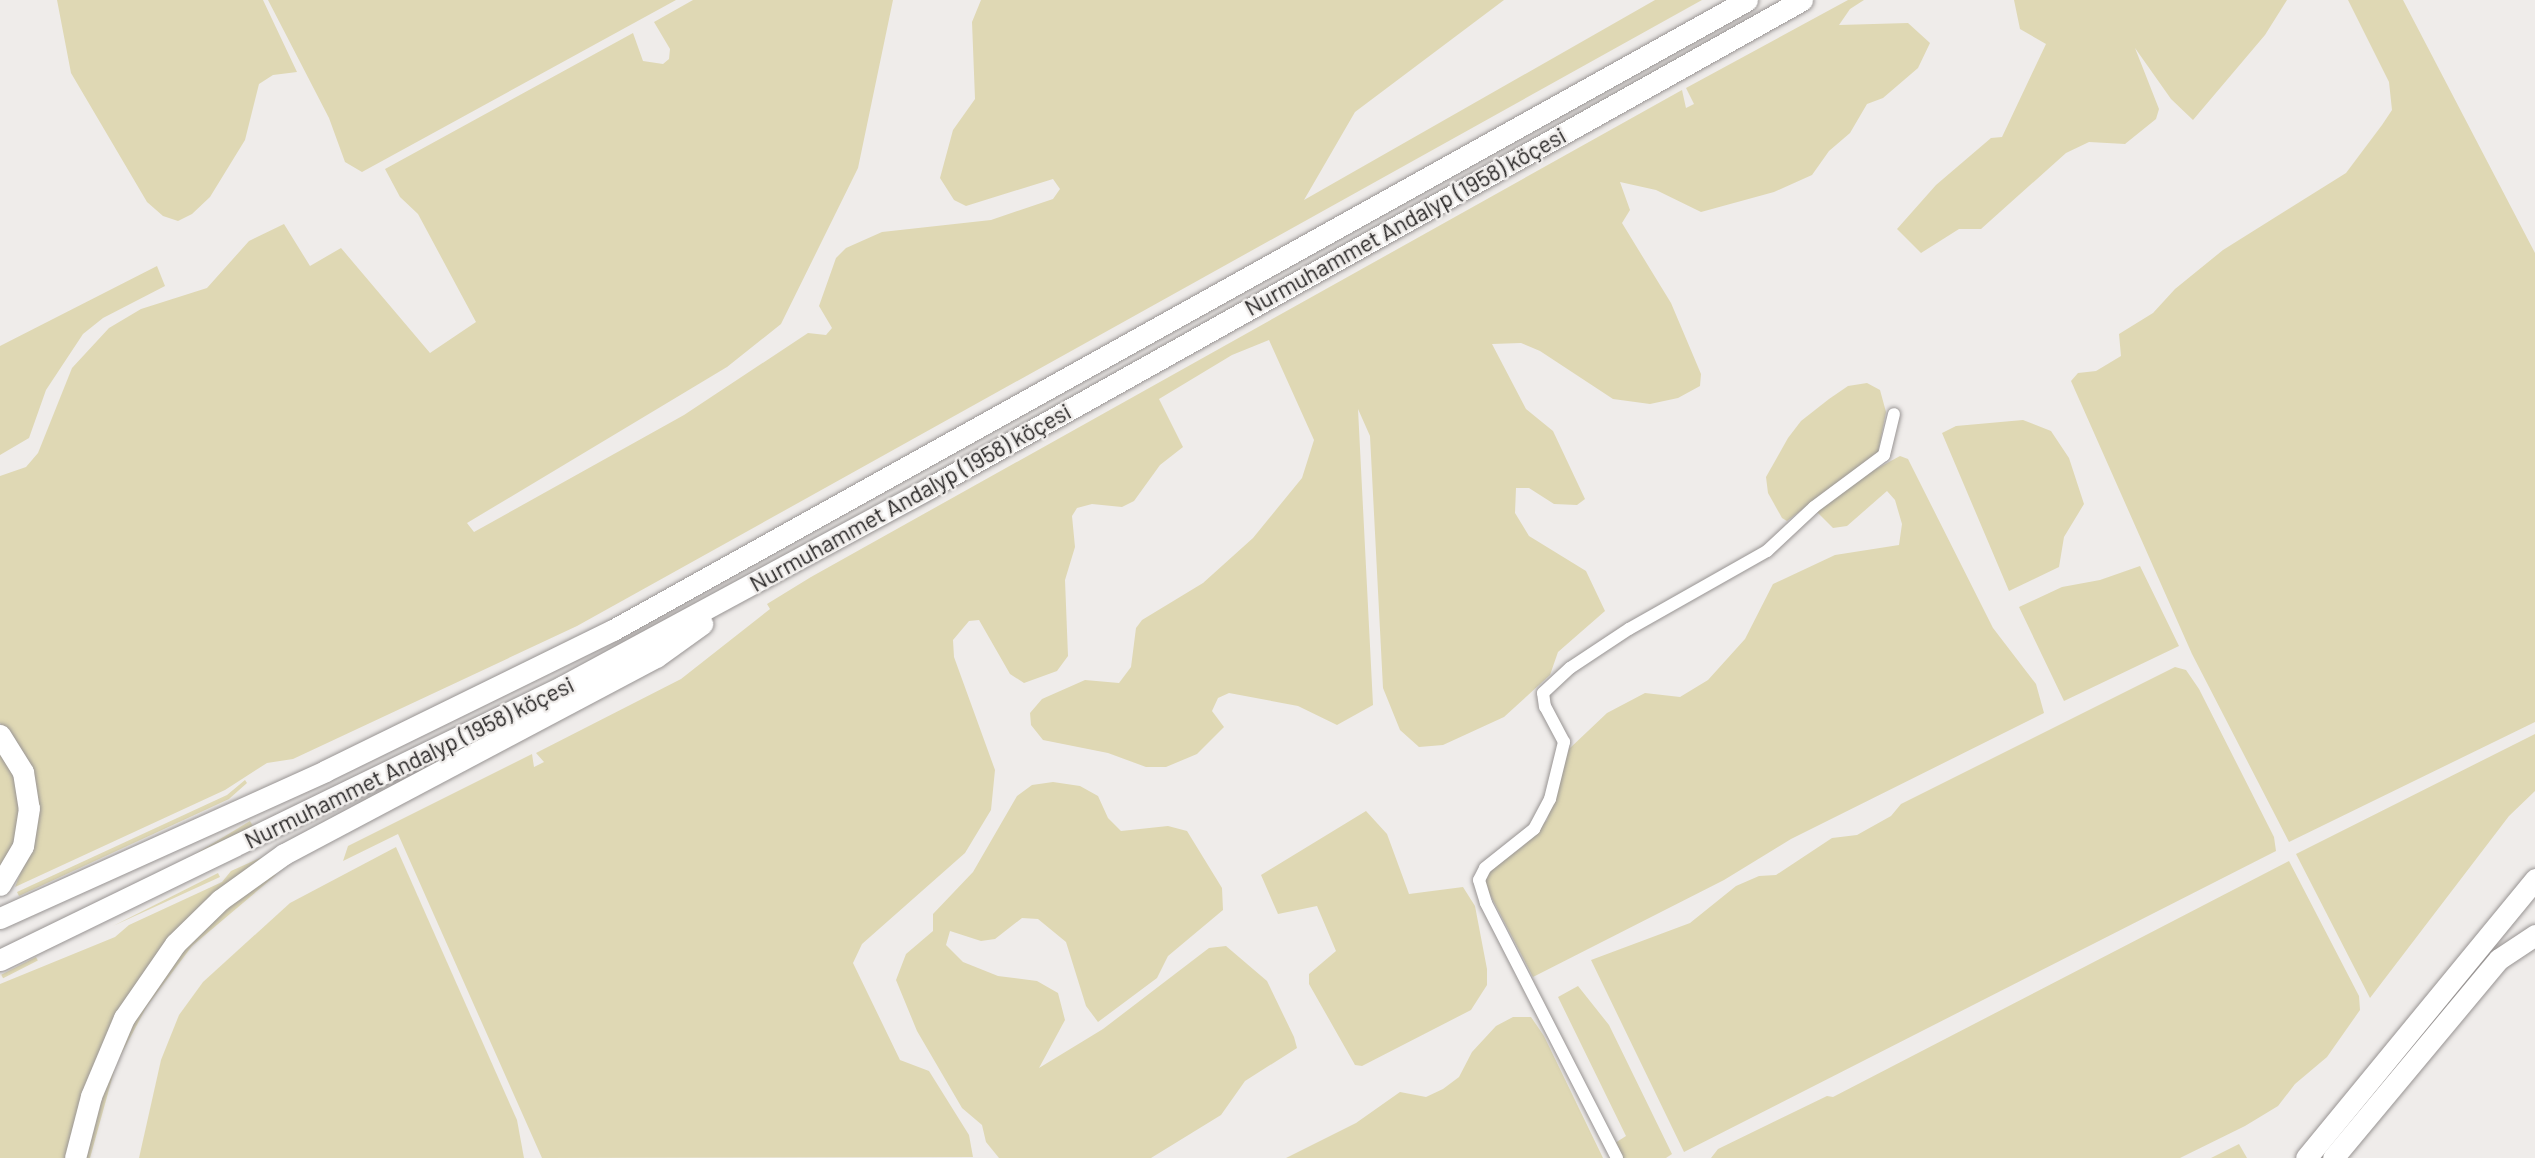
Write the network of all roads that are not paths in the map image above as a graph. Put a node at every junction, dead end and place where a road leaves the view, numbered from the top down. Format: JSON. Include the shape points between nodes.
{"nodes":[{"id":1,"x":1748,"y":0,"type":"edge"},
{"id":2,"x":1802,"y":0,"type":"edge"},
{"id":3,"x":1894,"y":414,"type":"dead end"},
{"id":4,"x":765,"y":577,"type":"junction"},
{"id":5,"x":0,"y":735,"type":"edge"},
{"id":6,"x":2535,"y":880,"type":"edge"},
{"id":7,"x":0,"y":886,"type":"edge"},
{"id":8,"x":0,"y":918,"type":"edge"},
{"id":9,"x":2535,"y":935,"type":"edge"},
{"id":10,"x":0,"y":960,"type":"edge"},
{"id":11,"x":75,"y":1158,"type":"edge"},
{"id":12,"x":1617,"y":1158,"type":"edge"},
{"id":13,"x":2306,"y":1158,"type":"edge"},
{"id":14,"x":2333,"y":1158,"type":"edge"}],
"edges":[{"from":1,"to":8,"type":"main road","name":"Nurmuhammet Andalyp (1958) köçesi","via":[[613,630],[326,771]]},
{"from":2,"to":4,"type":"main road","name":"Nurmuhammet Andalyp (1958) köçesi"},
{"from":3,"to":12,"type":"street","via":[[1884,455],[1814,507],[1767,551],[1629,629],[1570,668],[1543,693],[1563,742],[1550,799],[1534,829],[1485,868],[1479,880],[1486,903]]},
{"from":4,"to":10,"type":"main road","name":"Nurmuhammet Andalyp (1958) köçesi","via":[[564,686]]},
{"from":4,"to":11,"type":"main road","via":[[656,657],[284,854],[220,900],[175,944],[124,1018],[91,1096]]},
{"from":5,"to":7,"type":"main road","via":[[23,772],[29,808],[23,846]]},
{"from":6,"to":13,"type":"main road"},
{"from":9,"to":14,"type":"main road","via":[[2499,959]]}]}
